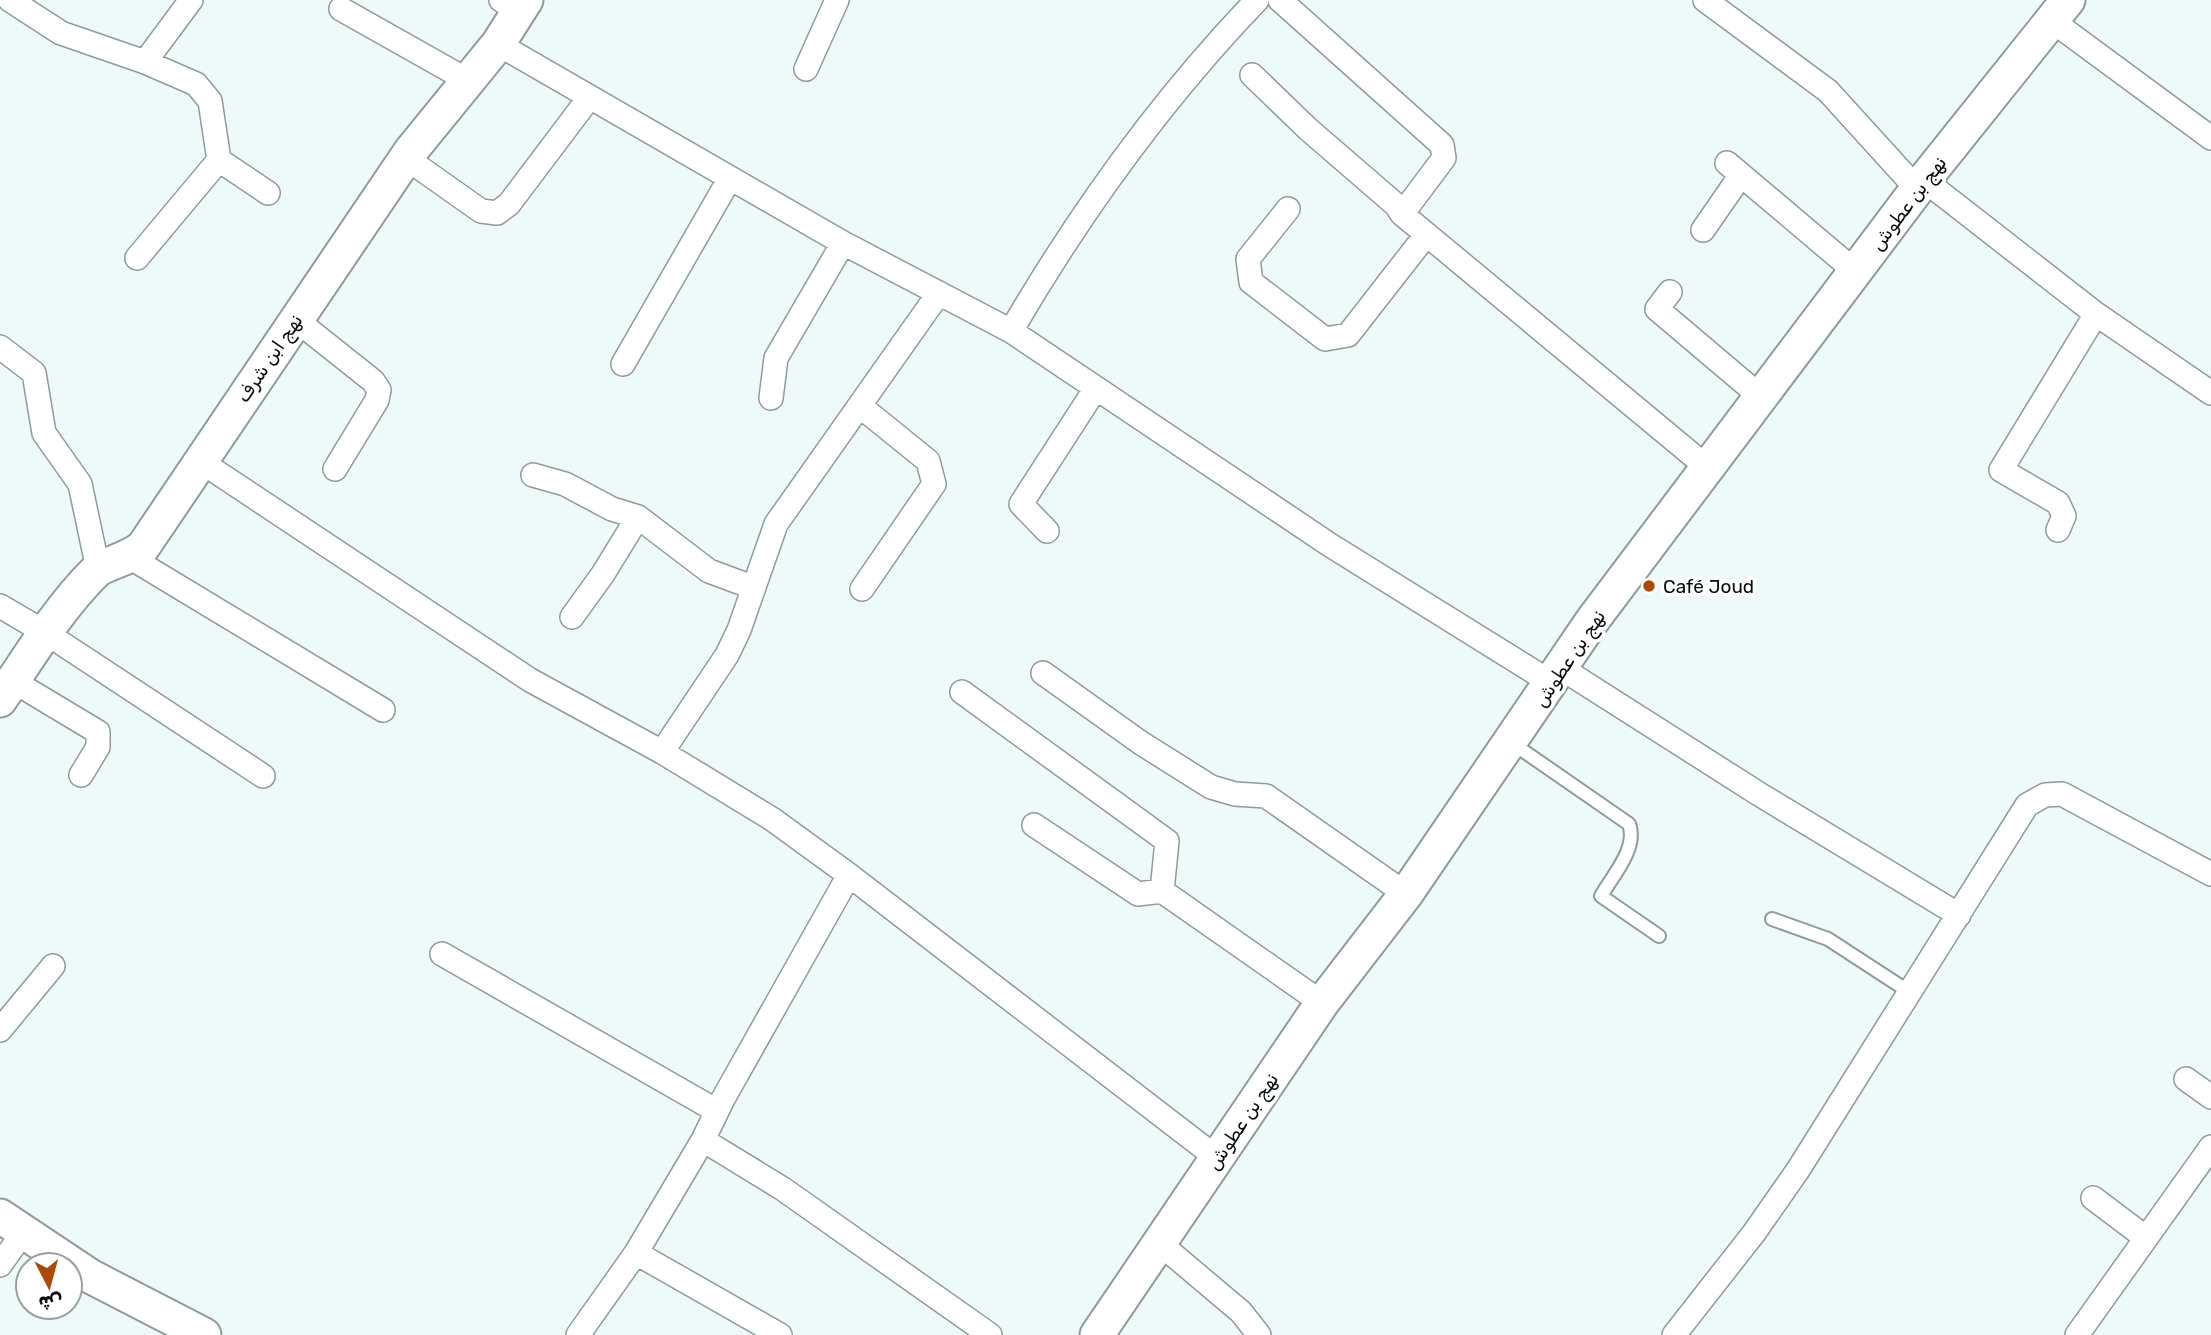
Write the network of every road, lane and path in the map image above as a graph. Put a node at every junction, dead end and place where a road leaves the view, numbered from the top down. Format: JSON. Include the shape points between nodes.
{"nodes":[{"id":1,"x":10,"y":0,"type":"edge"},
{"id":2,"x":191,"y":0,"type":"edge"},
{"id":3,"x":837,"y":0,"type":"edge"},
{"id":4,"x":1257,"y":0,"type":"edge"},
{"id":5,"x":1280,"y":0,"type":"edge"},
{"id":6,"x":1705,"y":0,"type":"edge"},
{"id":7,"x":515,"y":4,"type":"edge"},
{"id":8,"x":341,"y":9,"type":"dead end"},
{"id":9,"x":2059,"y":10,"type":"edge"},
{"id":10,"x":498,"y":44,"type":"junction"},
{"id":11,"x":145,"y":62,"type":"junction"},
{"id":12,"x":806,"y":69,"type":"dead end"},
{"id":13,"x":1252,"y":75,"type":"dead end"},
{"id":14,"x":467,"y":80,"type":"junction"},
{"id":15,"x":589,"y":98,"type":"junction"},
{"id":16,"x":2211,"y":138,"type":"edge"},
{"id":17,"x":406,"y":158,"type":"junction"},
{"id":18,"x":219,"y":160,"type":"junction"},
{"id":19,"x":730,"y":178,"type":"junction"},
{"id":20,"x":1921,"y":185,"type":"junction"},
{"id":21,"x":268,"y":193,"type":"dead end"},
{"id":22,"x":1288,"y":209,"type":"dead end"},
{"id":23,"x":1402,"y":214,"type":"junction"},
{"id":24,"x":1703,"y":230,"type":"dead end"},
{"id":25,"x":1426,"y":235,"type":"junction"},
{"id":26,"x":843,"y":243,"type":"junction"},
{"id":27,"x":136,"y":258,"type":"dead end"},
{"id":28,"x":1856,"y":272,"type":"junction"},
{"id":29,"x":1670,"y":292,"type":"dead end"},
{"id":30,"x":939,"y":293,"type":"junction"},
{"id":31,"x":2096,"y":314,"type":"junction"},
{"id":32,"x":295,"y":319,"type":"junction"},
{"id":33,"x":1011,"y":331,"type":"junction"},
{"id":34,"x":0,"y":347,"type":"edge"},
{"id":35,"x":623,"y":364,"type":"dead end"},
{"id":36,"x":1096,"y":388,"type":"junction"},
{"id":37,"x":2211,"y":393,"type":"edge"},
{"id":38,"x":1761,"y":397,"type":"junction"},
{"id":39,"x":771,"y":398,"type":"dead end"},
{"id":40,"x":860,"y":406,"type":"junction"},
{"id":41,"x":200,"y":461,"type":"junction"},
{"id":42,"x":335,"y":468,"type":"dead end"},
{"id":43,"x":1708,"y":468,"type":"junction"},
{"id":44,"x":533,"y":475,"type":"dead end"},
{"id":45,"x":638,"y":517,"type":"junction"},
{"id":46,"x":2058,"y":530,"type":"dead end"},
{"id":47,"x":1046,"y":531,"type":"dead end"},
{"id":48,"x":131,"y":558,"type":"junction"},
{"id":49,"x":97,"y":569,"type":"junction"},
{"id":50,"x":752,"y":587,"type":"junction"},
{"id":51,"x":862,"y":589,"type":"dead end"},
{"id":52,"x":0,"y":606,"type":"edge"},
{"id":53,"x":572,"y":617,"type":"dead end"},
{"id":54,"x":46,"y":633,"type":"junction"},
{"id":55,"x":1043,"y":673,"type":"dead end"},
{"id":56,"x":1556,"y":675,"type":"junction"},
{"id":57,"x":7,"y":690,"type":"edge"},
{"id":58,"x":962,"y":692,"type":"dead end"},
{"id":59,"x":383,"y":710,"type":"dead end"},
{"id":60,"x":1512,"y":743,"type":"junction"},
{"id":61,"x":662,"y":752,"type":"junction"},
{"id":62,"x":81,"y":775,"type":"dead end"},
{"id":63,"x":263,"y":776,"type":"dead end"},
{"id":64,"x":1034,"y":825,"type":"dead end"},
{"id":65,"x":2211,"y":873,"type":"edge"},
{"id":66,"x":849,"y":875,"type":"junction"},
{"id":67,"x":1162,"y":891,"type":"junction"},
{"id":68,"x":1406,"y":894,"type":"junction"},
{"id":69,"x":1959,"y":915,"type":"junction"},
{"id":70,"x":1772,"y":919,"type":"dead end"},
{"id":71,"x":1659,"y":936,"type":"dead end"},
{"id":72,"x":442,"y":954,"type":"dead end"},
{"id":73,"x":53,"y":966,"type":"dead end"},
{"id":74,"x":1911,"y":993,"type":"junction"},
{"id":75,"x":1322,"y":1003,"type":"junction"},
{"id":76,"x":0,"y":1030,"type":"edge"},
{"id":77,"x":2186,"y":1079,"type":"dead end"},
{"id":78,"x":2211,"y":1097,"type":"edge"},
{"id":79,"x":717,"y":1111,"type":"junction"},
{"id":80,"x":703,"y":1140,"type":"junction"},
{"id":81,"x":2211,"y":1147,"type":"edge"},
{"id":82,"x":1217,"y":1158,"type":"junction"},
{"id":83,"x":2093,"y":1198,"type":"dead end"},
{"id":84,"x":11,"y":1224,"type":"edge"},
{"id":85,"x":2146,"y":1238,"type":"junction"},
{"id":86,"x":1158,"y":1242,"type":"junction"},
{"id":87,"x":636,"y":1252,"type":"junction"},
{"id":88,"x":0,"y":1265,"type":"edge"},
{"id":89,"x":204,"y":1335,"type":"edge"},
{"id":90,"x":578,"y":1335,"type":"edge"},
{"id":91,"x":780,"y":1335,"type":"edge"},
{"id":92,"x":990,"y":1335,"type":"edge"},
{"id":93,"x":1097,"y":1335,"type":"edge"},
{"id":94,"x":1259,"y":1335,"type":"edge"},
{"id":95,"x":1674,"y":1335,"type":"edge"},
{"id":96,"x":2077,"y":1335,"type":"edge"}],
"edges":[{"from":1,"to":11,"type":"street","via":[[61,33]]},
{"from":2,"to":11,"type":"street"},
{"from":3,"to":12,"type":"street"},
{"from":4,"to":33,"type":"street","via":[[1130,148],[1055,255]]},
{"from":5,"to":23,"type":"street","via":[[1442,145],[1444,158]]},
{"from":6,"to":20,"type":"street","via":[[1828,91]]},
{"from":7,"to":10,"type":"street","name":"نهج ابن شرف"},
{"from":8,"to":14,"type":"street"},
{"from":9,"to":16,"type":"street"},
{"from":9,"to":20,"type":"street","name":"نهج بن عطوش"},
{"from":10,"to":14,"type":"street","name":"نهج ابن شرف"},
{"from":10,"to":15,"type":"street"},
{"from":11,"to":18,"type":"street","via":[[205,92]]},
{"from":13,"to":23,"type":"street"},
{"from":14,"to":17,"type":"street","name":"نهج ابن شرف"},
{"from":15,"to":17,"type":"street","via":[[509,204],[497,213],[481,211]]},
{"from":15,"to":19,"type":"street"},
{"from":17,"to":32,"type":"street","name":"نهج ابن شرف"},
{"from":18,"to":21,"type":"street"},
{"from":18,"to":27,"type":"street"},
{"from":19,"to":26,"type":"street"},
{"from":19,"to":35,"type":"street"},
{"from":20,"to":28,"type":"street","name":"نهج بن عطوش"},
{"from":20,"to":31,"type":"street"},
{"from":22,"to":25,"type":"street","via":[[1248,259],[1251,282],[1325,339],[1348,335]]},
{"from":23,"to":25,"type":"street"},
{"from":24,"to":28,"type":"street","via":[[1734,169]]},
{"from":25,"to":43,"type":"street"},
{"from":26,"to":30,"type":"street"},
{"from":26,"to":39,"type":"street","via":[[776,358]]},
{"from":28,"to":38,"type":"street","name":"نهج بن عطوش"},
{"from":29,"to":38,"type":"street","via":[[1657,309]]},
{"from":30,"to":33,"type":"street"},
{"from":30,"to":40,"type":"street"},
{"from":31,"to":37,"type":"street"},
{"from":31,"to":46,"type":"street","via":[[2001,470],[2058,503],[2064,516]]},
{"from":32,"to":41,"type":"street","name":"نهج ابن شرف"},
{"from":32,"to":42,"type":"street","via":[[379,390]]},
{"from":33,"to":36,"type":"street"},
{"from":34,"to":49,"type":"street","via":[[34,373],[44,433],[79,484]]},
{"from":36,"to":47,"type":"street","via":[[1021,504]]},
{"from":36,"to":56,"type":"street","via":[[1330,545]]},
{"from":38,"to":43,"type":"street","name":"نهج بن عطوش"},
{"from":40,"to":50,"type":"street","via":[[776,524]]},
{"from":40,"to":51,"type":"street","via":[[928,461],[934,484]]},
{"from":41,"to":48,"type":"street","name":"نهج ابن شرف"},
{"from":41,"to":61,"type":"street","via":[[530,680]]},
{"from":43,"to":56,"type":"street","name":"نهج بن عطوش"},
{"from":44,"to":45,"type":"street","via":[[565,484]]},
{"from":45,"to":50,"type":"street","via":[[709,571]]},
{"from":45,"to":53,"type":"street"},
{"from":48,"to":49,"type":"street"},
{"from":48,"to":59,"type":"street"},
{"from":49,"to":54,"type":"street"},
{"from":50,"to":61,"type":"street","via":[[727,655]]},
{"from":52,"to":54,"type":"street"},
{"from":54,"to":57,"type":"street"},
{"from":54,"to":63,"type":"street"},
{"from":55,"to":68,"type":"street","via":[[1140,743],[1212,787],[1265,796]]},
{"from":56,"to":60,"type":"street","name":"نهج بن عطوش"},
{"from":56,"to":69,"type":"street"},
{"from":57,"to":62,"type":"street","via":[[98,732],[98,747]]},
{"from":58,"to":67,"type":"street","via":[[1167,841]]},
{"from":60,"to":68,"type":"street","name":"نهج بن عطوش"},
{"from":60,"to":71,"type":"lane","via":[[1629,824],[1632,844],[1601,895]]},
{"from":61,"to":66,"type":"street","via":[[772,819]]},
{"from":64,"to":67,"type":"street","via":[[1138,894]]},
{"from":65,"to":69,"type":"street","via":[[2062,794],[2045,795],[2027,805]]},
{"from":66,"to":79,"type":"street"},
{"from":66,"to":82,"type":"street"},
{"from":67,"to":75,"type":"street"},
{"from":68,"to":75,"type":"street","name":"نهج بن عطوش"},
{"from":69,"to":74,"type":"street"},
{"from":70,"to":74,"type":"lane","via":[[1828,939]]},
{"from":72,"to":79,"type":"street"},
{"from":73,"to":76,"type":"street"},
{"from":74,"to":95,"type":"street","via":[[1798,1170]]},
{"from":75,"to":82,"type":"street","name":"نهج بن عطوش"},
{"from":77,"to":78,"type":"street"},
{"from":79,"to":80,"type":"street"},
{"from":80,"to":87,"type":"street"},
{"from":80,"to":92,"type":"street","via":[[783,1189]]},
{"from":81,"to":85,"type":"street"},
{"from":82,"to":86,"type":"street","name":"نهج بن عطوش"},
{"from":83,"to":85,"type":"street"},
{"from":84,"to":88,"type":"street"},
{"from":84,"to":89,"type":"street","via":[[90,1276]]},
{"from":85,"to":96,"type":"street"},
{"from":86,"to":93,"type":"street","name":"نهج بن عطوش"},
{"from":86,"to":94,"type":"street","via":[[1241,1311]]},
{"from":87,"to":90,"type":"street"},
{"from":87,"to":91,"type":"street"}]}
